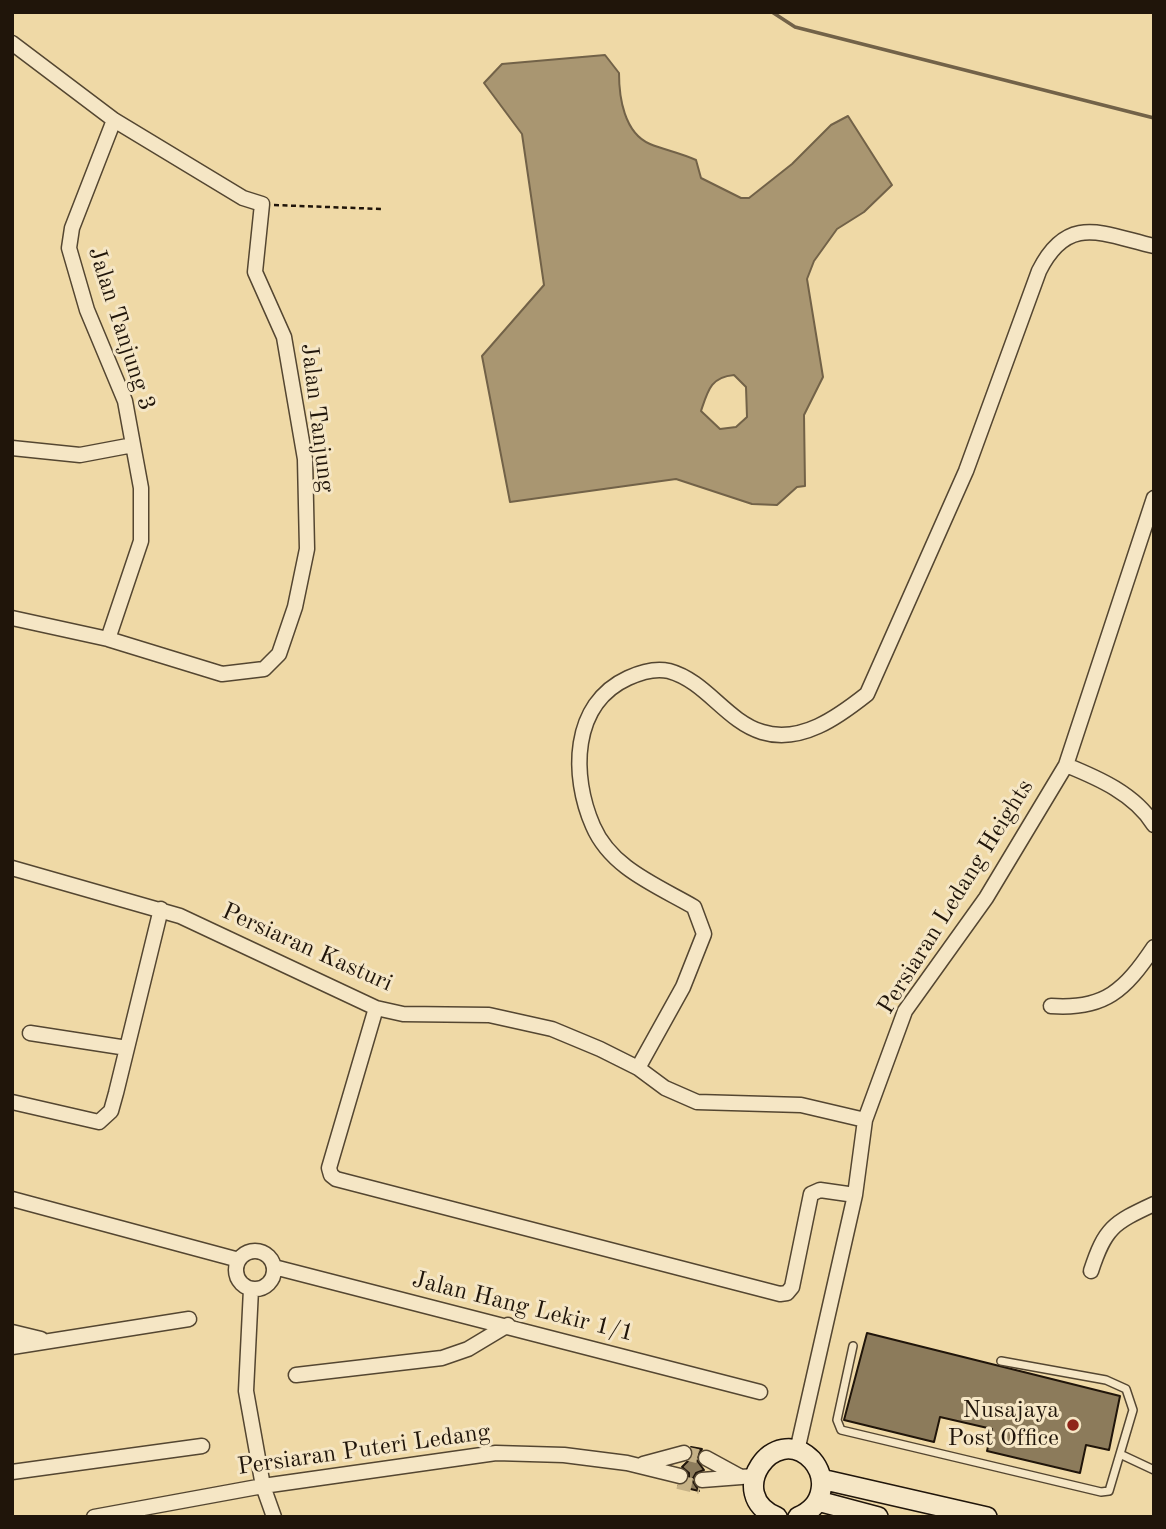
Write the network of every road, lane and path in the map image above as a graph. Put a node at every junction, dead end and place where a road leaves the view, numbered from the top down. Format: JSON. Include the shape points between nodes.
{"nodes":[{"id":1,"x":1066,"y":12,"type":"edge"},
{"id":2,"x":1080,"y":12,"type":"edge"},
{"id":3,"x":12,"y":43,"type":"edge"},
{"id":4,"x":114,"y":120,"type":"junction"},
{"id":5,"x":262,"y":204,"type":"junction"},
{"id":6,"x":382,"y":209,"type":"dead end"},
{"id":7,"x":1154,"y":246,"type":"edge"},
{"id":8,"x":133,"y":445,"type":"junction"},
{"id":9,"x":12,"y":448,"type":"edge"},
{"id":10,"x":1154,"y":498,"type":"edge"},
{"id":11,"x":1150,"y":521,"type":"edge"},
{"id":12,"x":12,"y":618,"type":"edge"},
{"id":13,"x":107,"y":639,"type":"junction"},
{"id":14,"x":1066,"y":765,"type":"junction"},
{"id":15,"x":1154,"y":825,"type":"edge"},
{"id":16,"x":12,"y":868,"type":"edge"},
{"id":17,"x":161,"y":909,"type":"junction"},
{"id":18,"x":1154,"y":947,"type":"edge"},
{"id":19,"x":1051,"y":1006,"type":"dead end"},
{"id":20,"x":376,"y":1008,"type":"junction"},
{"id":21,"x":30,"y":1033,"type":"dead end"},
{"id":22,"x":127,"y":1048,"type":"junction"},
{"id":23,"x":638,"y":1068,"type":"junction"},
{"id":24,"x":12,"y":1102,"type":"edge"},
{"id":25,"x":865,"y":1120,"type":"junction"},
{"id":26,"x":855,"y":1195,"type":"junction"},
{"id":27,"x":12,"y":1199,"type":"edge"},
{"id":28,"x":1154,"y":1204,"type":"edge"},
{"id":29,"x":239,"y":1260,"type":"junction"},
{"id":30,"x":274,"y":1267,"type":"junction"},
{"id":31,"x":1091,"y":1270,"type":"dead end"},
{"id":32,"x":251,"y":1289,"type":"junction"},
{"id":33,"x":189,"y":1319,"type":"dead end"},
{"id":34,"x":508,"y":1325,"type":"junction"},
{"id":35,"x":12,"y":1332,"type":"edge"},
{"id":36,"x":50,"y":1342,"type":"junction"},
{"id":37,"x":853,"y":1346,"type":"dead end"},
{"id":38,"x":12,"y":1347,"type":"edge"},
{"id":39,"x":1001,"y":1361,"type":"dead end"},
{"id":40,"x":296,"y":1375,"type":"dead end"},
{"id":41,"x":760,"y":1392,"type":"dead end"},
{"id":42,"x":202,"y":1446,"type":"dead end"},
{"id":43,"x":797,"y":1451,"type":"junction"},
{"id":44,"x":1122,"y":1455,"type":"junction"},
{"id":45,"x":684,"y":1457,"type":"tunnel mouth"},
{"id":46,"x":706,"y":1461,"type":"tunnel mouth"},
{"id":47,"x":641,"y":1465,"type":"junction"},
{"id":48,"x":1154,"y":1470,"type":"edge"},
{"id":49,"x":12,"y":1472,"type":"edge"},
{"id":50,"x":746,"y":1476,"type":"junction"},
{"id":51,"x":679,"y":1479,"type":"tunnel mouth"},
{"id":52,"x":821,"y":1479,"type":"junction"},
{"id":53,"x":701,"y":1483,"type":"tunnel mouth"},
{"id":54,"x":263,"y":1486,"type":"junction"},
{"id":55,"x":818,"y":1501,"type":"junction"},
{"id":56,"x":758,"y":1510,"type":"edge"},
{"id":57,"x":94,"y":1517,"type":"edge"},
{"id":58,"x":274,"y":1517,"type":"edge"},
{"id":59,"x":777,"y":1517,"type":"edge"},
{"id":60,"x":798,"y":1517,"type":"edge"},
{"id":61,"x":878,"y":1517,"type":"edge"},
{"id":62,"x":987,"y":1517,"type":"edge"}],
"edges":[{"from":1,"to":2,"type":"path"},
{"from":3,"to":4,"type":"street"},
{"from":4,"to":5,"type":"street","via":[[243,198]]},
{"from":4,"to":8,"type":"street","name":"Jalan Tanjung 3","via":[[72,228],[69,248],[87,310],[125,401]]},
{"from":5,"to":6,"type":"path"},
{"from":5,"to":13,"type":"street","name":"Jalan Tanjung","via":[[255,272],[284,337],[305,459],[307,549],[279,654],[264,669],[222,674]]},
{"from":7,"to":23,"type":"street","via":[[1079,232],[1050,249],[966,471],[867,694],[815,728],[787,734],[762,732],[696,685],[659,669],[615,684],[585,723],[578,753],[579,780],[597,835],[625,867],[694,906],[704,934],[683,987]]},
{"from":8,"to":9,"type":"street","via":[[80,456]]},
{"from":8,"to":13,"type":"street","name":"Jalan Tanjung 3","via":[[141,488],[141,541]]},
{"from":10,"to":11,"type":"street","name":"Persiaran Ledang Heights"},
{"from":11,"to":14,"type":"street","name":"Persiaran Ledang Heights"},
{"from":12,"to":13,"type":"street","name":"Jalan Tanjung"},
{"from":14,"to":15,"type":"street","via":[[1095,776],[1130,799]]},
{"from":14,"to":25,"type":"street","name":"Persiaran Ledang Heights","via":[[986,898],[905,1011]]},
{"from":16,"to":17,"type":"street","name":"Persiaran Kasturi"},
{"from":17,"to":20,"type":"street","name":"Persiaran Kasturi"},
{"from":17,"to":22,"type":"street"},
{"from":18,"to":19,"type":"street","via":[[1133,978],[1107,999],[1075,1008]]},
{"from":20,"to":23,"type":"street","name":"Persiaran Kasturi","via":[[403,1014],[489,1015],[552,1029]]},
{"from":20,"to":26,"type":"street","via":[[329,1168],[337,1180],[784,1294],[792,1287],[811,1194],[820,1190]]},
{"from":21,"to":22,"type":"street"},
{"from":22,"to":24,"type":"street","via":[[111,1111],[99,1122]]},
{"from":23,"to":25,"type":"street","name":"Persiaran Kasturi","via":[[665,1088],[697,1102],[801,1105]]},
{"from":25,"to":26,"type":"street","name":"Persiaran Ledang Heights"},
{"from":26,"to":43,"type":"street","name":"Persiaran Ledang Heights"},
{"from":27,"to":29,"type":"street"},
{"from":28,"to":31,"type":"street","via":[[1105,1234]]},
{"from":29,"to":30,"type":"street","via":[[249,1252],[262,1253]]},
{"from":29,"to":32,"type":"street","via":[[237,1277]]},
{"from":30,"to":32,"type":"street","via":[[268,1284]]},
{"from":30,"to":34,"type":"street","name":"Jalan Hang Lekir 1/1"},
{"from":32,"to":54,"type":"street","via":[[246,1391]]},
{"from":33,"to":36,"type":"street"},
{"from":34,"to":40,"type":"street","via":[[468,1349],[442,1358]]},
{"from":34,"to":41,"type":"street","name":"Jalan Hang Lekir 1/1"},
{"from":35,"to":36,"type":"street"},
{"from":36,"to":38,"type":"street"},
{"from":37,"to":44,"type":"lane","via":[[837,1420],[844,1432],[1101,1492],[1112,1488]]},
{"from":39,"to":44,"type":"lane","via":[[1106,1380],[1126,1390],[1133,1410]]},
{"from":42,"to":49,"type":"street"},
{"from":43,"to":50,"type":"street","via":[[770,1454]]},
{"from":43,"to":52,"type":"street","via":[[813,1461]]},
{"from":44,"to":48,"type":"lane"},
{"from":45,"to":47,"type":"street"},
{"from":46,"to":50,"type":"street"},
{"from":47,"to":51,"type":"street"},
{"from":47,"to":54,"type":"street","name":"Persiaran Puteri Ledang","via":[[564,1455],[496,1453]]},
{"from":50,"to":53,"type":"street"},
{"from":50,"to":56,"type":"street"},
{"from":52,"to":55,"type":"street"},
{"from":52,"to":62,"type":"street"},
{"from":54,"to":57,"type":"street","name":"Persiaran Puteri Ledang"},
{"from":54,"to":58,"type":"street"},
{"from":55,"to":60,"type":"street"},
{"from":55,"to":61,"type":"street"},
{"from":56,"to":59,"type":"street"}]}
